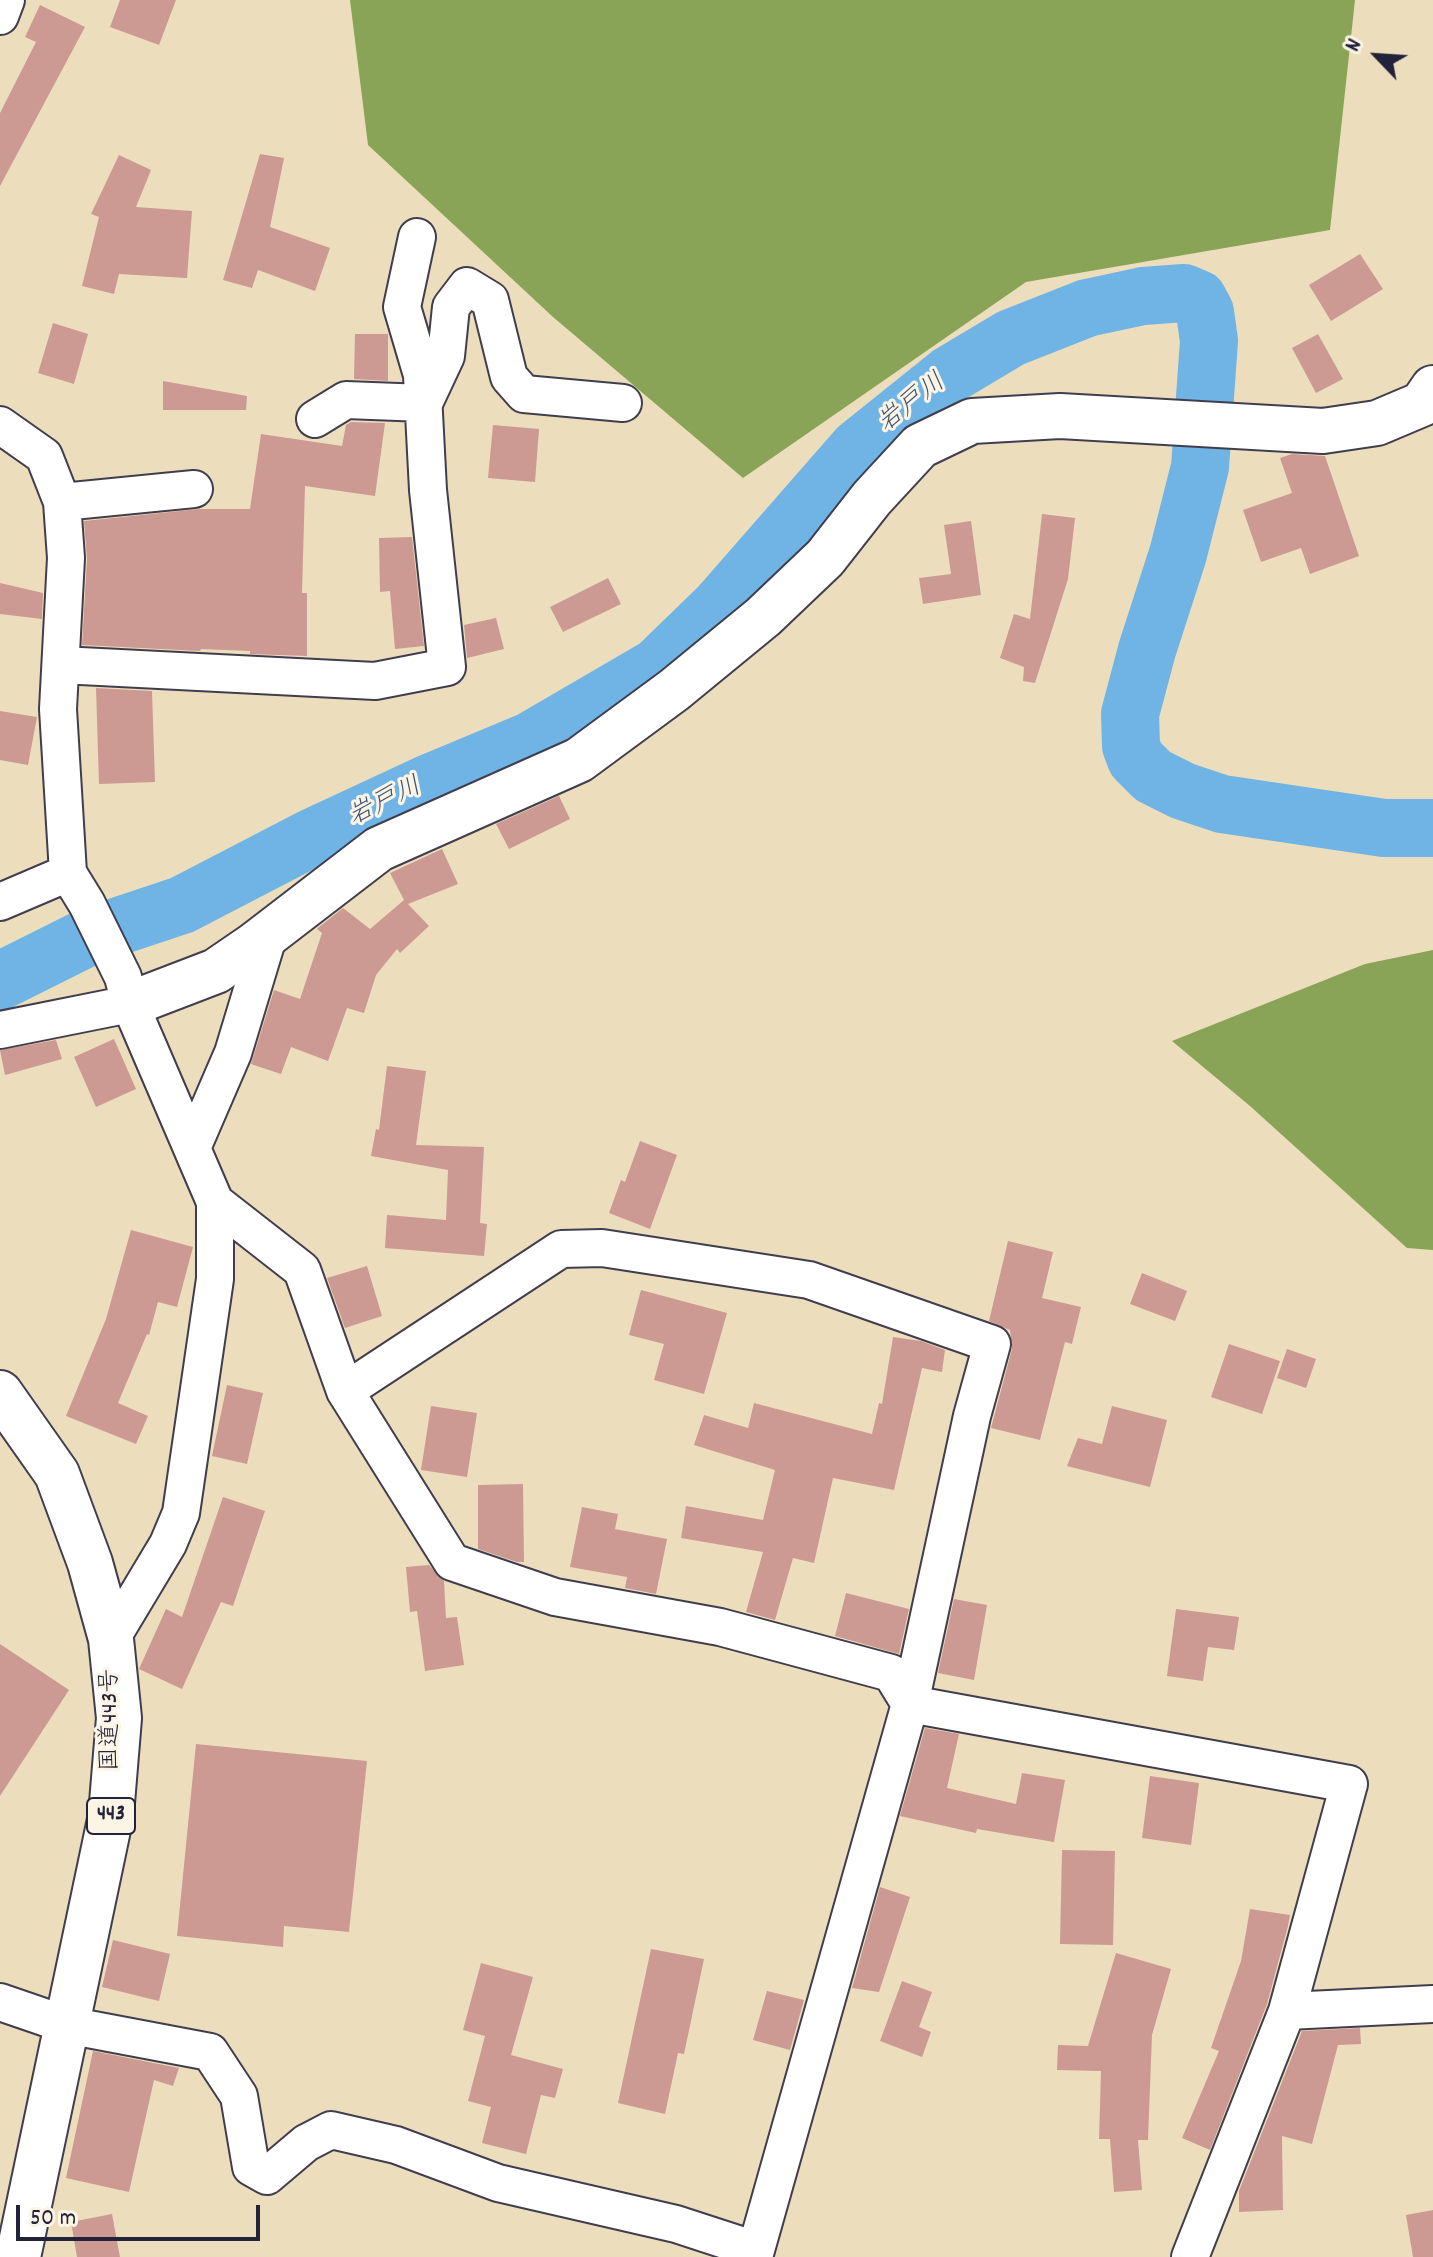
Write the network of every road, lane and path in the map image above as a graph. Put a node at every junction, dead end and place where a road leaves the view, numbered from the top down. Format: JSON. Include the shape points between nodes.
{"nodes":[{"id":1,"x":6,"y":0,"type":"edge"},
{"id":2,"x":0,"y":16,"type":"edge"},
{"id":3,"x":417,"y":237,"type":"dead end"},
{"id":4,"x":1433,"y":388,"type":"edge"},
{"id":5,"x":424,"y":403,"type":"junction"},
{"id":6,"x":623,"y":403,"type":"dead end"},
{"id":7,"x":315,"y":419,"type":"dead end"},
{"id":8,"x":0,"y":425,"type":"edge"},
{"id":9,"x":194,"y":489,"type":"dead end"},
{"id":10,"x":62,"y":502,"type":"junction"},
{"id":11,"x":61,"y":665,"type":"junction"},
{"id":12,"x":68,"y":873,"type":"junction"},
{"id":13,"x":0,"y":902,"type":"edge"},
{"id":14,"x":269,"y":934,"type":"junction"},
{"id":15,"x":127,"y":990,"type":"junction"},
{"id":16,"x":0,"y":1030,"type":"edge"},
{"id":17,"x":192,"y":1148,"type":"junction"},
{"id":18,"x":215,"y":1202,"type":"junction"},
{"id":19,"x":345,"y":1391,"type":"junction"},
{"id":20,"x":0,"y":1393,"type":"edge"},
{"id":21,"x":111,"y":1639,"type":"junction"},
{"id":22,"x":910,"y":1704,"type":"junction"},
{"id":23,"x":0,"y":2002,"type":"edge"},
{"id":24,"x":1433,"y":2004,"type":"edge"},
{"id":25,"x":1287,"y":2011,"type":"junction"},
{"id":26,"x":67,"y":2025,"type":"junction"},
{"id":27,"x":755,"y":2253,"type":"edge"},
{"id":28,"x":18,"y":2257,"type":"edge"},
{"id":29,"x":1190,"y":2257,"type":"edge"}],
"edges":[{"from":1,"to":2,"type":"street"},
{"from":3,"to":5,"type":"street","via":[[402,307],[422,375]]},
{"from":4,"to":14,"type":"main road","via":[[1422,404],[1377,423],[1323,431],[1060,416],[972,421],[920,446],[825,558],[763,617],[579,760],[379,849]]},
{"from":5,"to":6,"type":"street","via":[[446,356],[451,307],[467,286],[490,300],[509,377],[524,394]]},
{"from":5,"to":7,"type":"street","via":[[346,400]]},
{"from":5,"to":11,"type":"street","via":[[447,667],[375,681]]},
{"from":8,"to":10,"type":"street","via":[[44,456]]},
{"from":9,"to":10,"type":"street"},
{"from":10,"to":11,"type":"street","via":[[66,558]]},
{"from":11,"to":12,"type":"street","via":[[58,709]]},
{"from":12,"to":13,"type":"street"},
{"from":12,"to":15,"type":"street"},
{"from":14,"to":15,"type":"main road","via":[[216,971]]},
{"from":14,"to":17,"type":"street","via":[[233,1053]]},
{"from":15,"to":16,"type":"street"},
{"from":15,"to":17,"type":"street"},
{"from":17,"to":18,"type":"street"},
{"from":18,"to":19,"type":"street","via":[[302,1270]]},
{"from":18,"to":21,"type":"street","via":[[215,1279],[181,1513]]},
{"from":19,"to":22,"type":"street","via":[[452,1562],[555,1597],[720,1627],[891,1673]]},
{"from":19,"to":22,"type":"street","via":[[561,1249],[602,1248],[809,1280],[992,1344]]},
{"from":20,"to":21,"type":"main road","name":"国道443号","number":"443","via":[[57,1474]]},
{"from":21,"to":26,"type":"main road","name":"国道443号","number":"443","via":[[119,1718],[111,1815]]},
{"from":22,"to":25,"type":"street","via":[[1349,1784]]},
{"from":22,"to":27,"type":"street"},
{"from":23,"to":26,"type":"street"},
{"from":24,"to":25,"type":"street"},
{"from":25,"to":29,"type":"street"},
{"from":26,"to":27,"type":"street","via":[[210,2052],[239,2096],[251,2167],[267,2176],[306,2143],[331,2130],[396,2145],[498,2183],[676,2224]]},
{"from":26,"to":28,"type":"main road","name":"国道443号","number":"443"}]}
